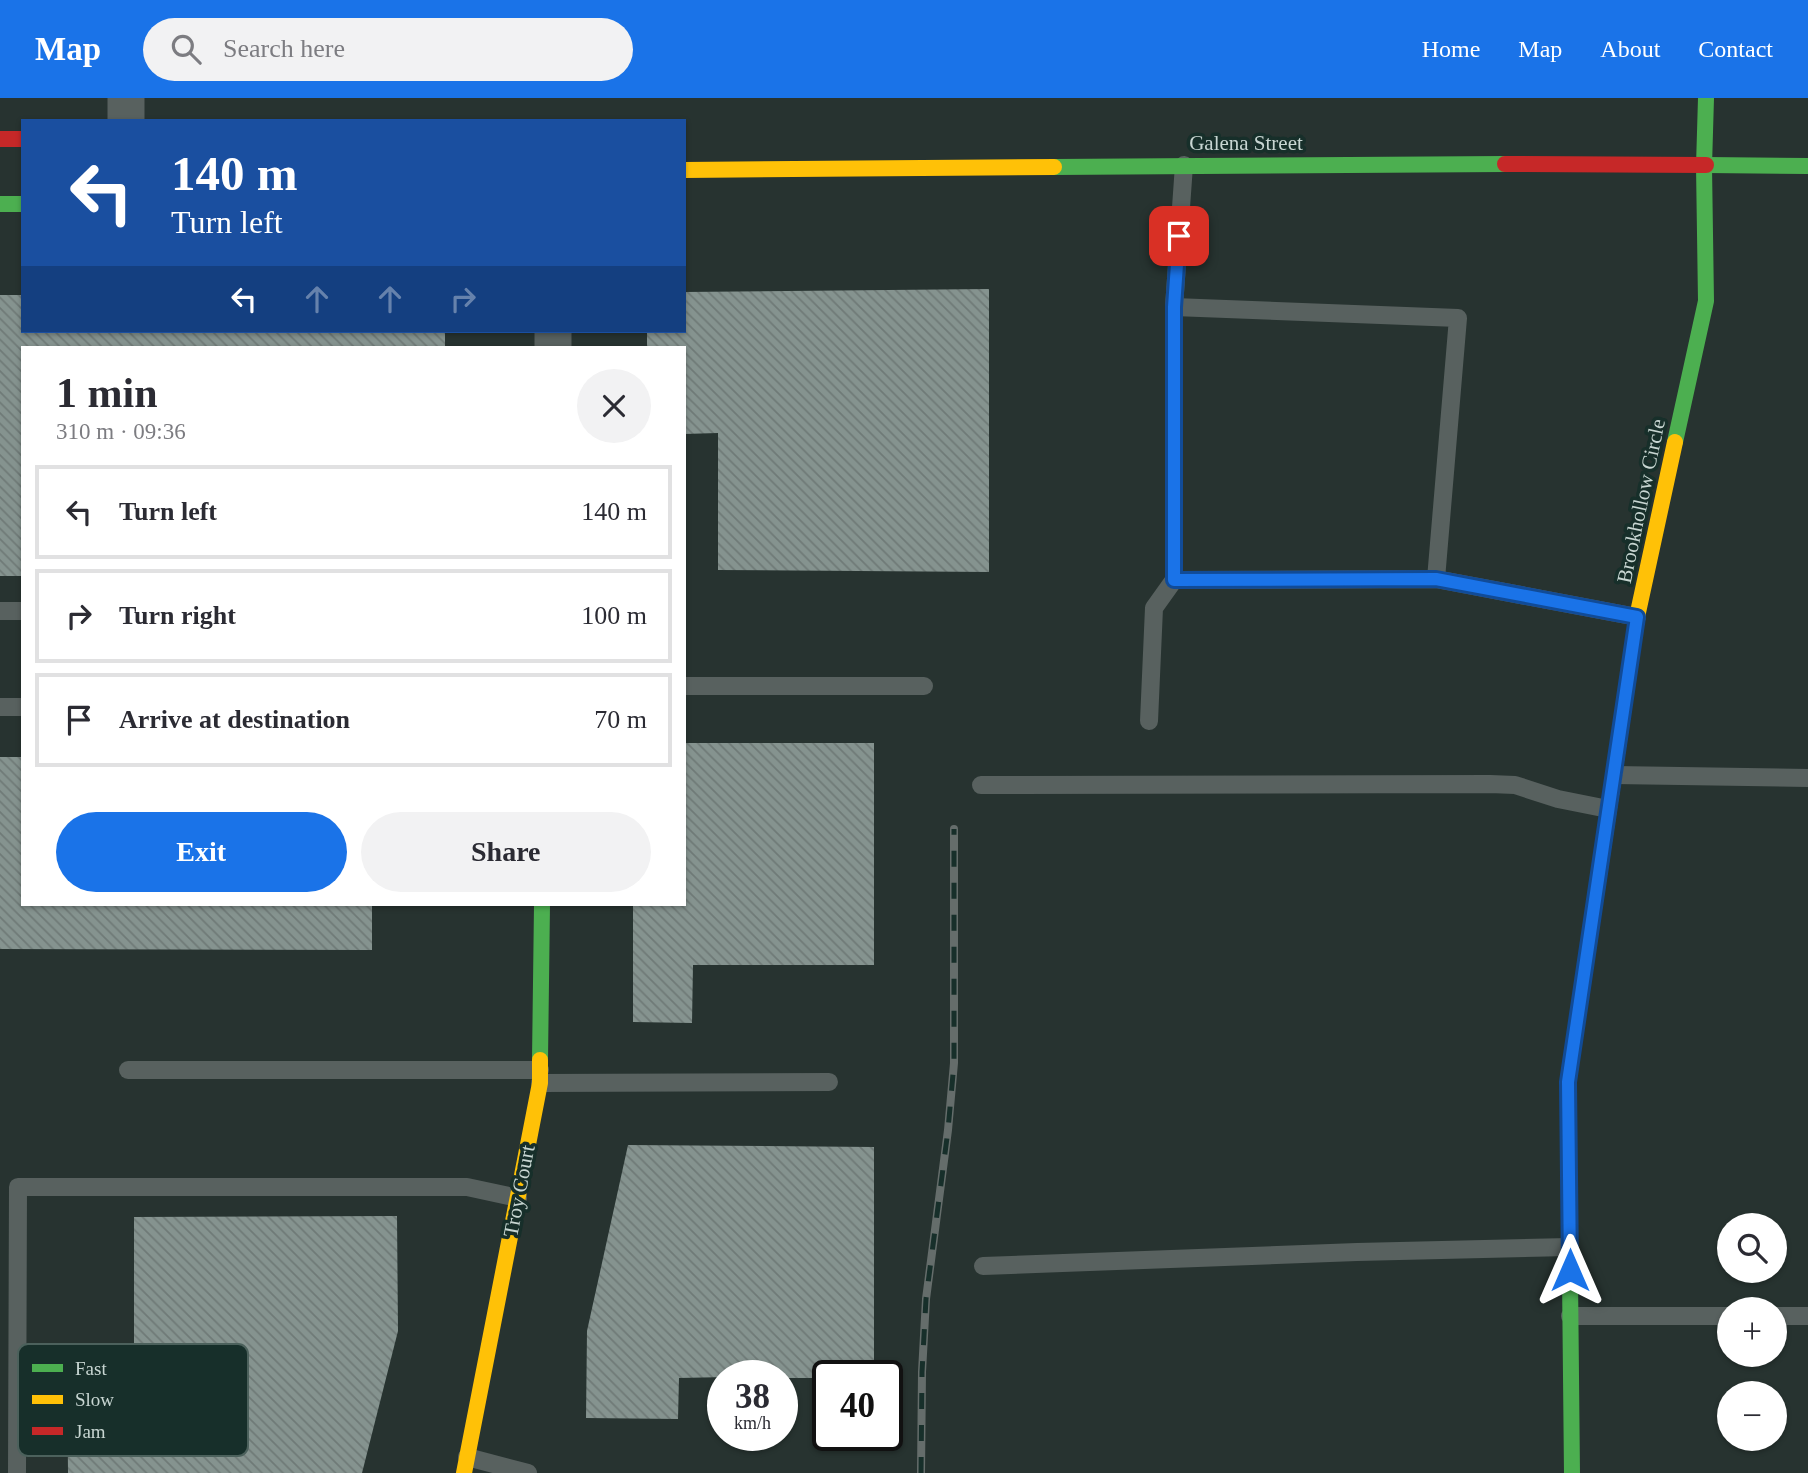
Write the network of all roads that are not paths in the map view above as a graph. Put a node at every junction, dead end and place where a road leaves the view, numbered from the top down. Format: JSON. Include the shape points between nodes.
{"nodes":[{"id":1,"x":126,"y":98,"type":"edge"},
{"id":2,"x":1706,"y":98,"type":"edge"},
{"id":3,"x":126,"y":119,"type":"edge"},
{"id":4,"x":0,"y":139,"type":"edge"},
{"id":5,"x":21,"y":139,"type":"edge"},
{"id":6,"x":1184,"y":165,"type":"junction"},
{"id":7,"x":1704,"y":166,"type":"junction"},
{"id":8,"x":1808,"y":166,"type":"edge"},
{"id":9,"x":686,"y":170,"type":"edge"},
{"id":10,"x":0,"y":204,"type":"edge"},
{"id":11,"x":21,"y":204,"type":"edge"},
{"id":12,"x":1174,"y":307,"type":"junction"},
{"id":13,"x":1436,"y":579,"type":"junction"},
{"id":14,"x":1174,"y":580,"type":"junction"},
{"id":15,"x":0,"y":611,"type":"edge"},
{"id":16,"x":21,"y":611,"type":"edge"},
{"id":17,"x":1637,"y":617,"type":"junction"},
{"id":18,"x":686,"y":686,"type":"edge"},
{"id":19,"x":924,"y":686,"type":"dead end"},
{"id":20,"x":0,"y":707,"type":"edge"},
{"id":21,"x":21,"y":707,"type":"edge"},
{"id":22,"x":1149,"y":721,"type":"dead end"},
{"id":23,"x":1614,"y":775,"type":"junction"},
{"id":24,"x":1808,"y":778,"type":"edge"},
{"id":25,"x":981,"y":785,"type":"dead end"},
{"id":26,"x":1608,"y":809,"type":"junction"},
{"id":27,"x":542,"y":906,"type":"edge"},
{"id":28,"x":128,"y":1070,"type":"dead end"},
{"id":29,"x":540,"y":1076,"type":"junction"},
{"id":30,"x":829,"y":1082,"type":"dead end"},
{"id":31,"x":518,"y":1198,"type":"junction"},
{"id":32,"x":1569,"y":1247,"type":"junction"},
{"id":33,"x":983,"y":1266,"type":"dead end"},
{"id":34,"x":1570,"y":1316,"type":"junction"},
{"id":35,"x":1717,"y":1316,"type":"edge"},
{"id":36,"x":1787,"y":1316,"type":"edge"},
{"id":37,"x":1808,"y":1316,"type":"edge"},
{"id":38,"x":465,"y":1465,"type":"edge"},
{"id":39,"x":17,"y":1473,"type":"edge"},
{"id":40,"x":528,"y":1473,"type":"edge"},
{"id":41,"x":1572,"y":1473,"type":"edge"}],
"edges":[{"from":1,"to":3,"type":"street"},
{"from":2,"to":7,"type":"street","name":"Brookhollow Circle"},
{"from":4,"to":5,"type":"street"},
{"from":6,"to":7,"type":"street","name":"Galena Street"},
{"from":6,"to":9,"type":"street","name":"Galena Street"},
{"from":6,"to":12,"type":"lane"},
{"from":7,"to":8,"type":"street","name":"Galena Street"},
{"from":7,"to":17,"type":"street","name":"Brookhollow Circle","via":[[1706,301]]},
{"from":10,"to":11,"type":"street"},
{"from":12,"to":13,"type":"lane","via":[[1458,318]]},
{"from":12,"to":14,"type":"lane"},
{"from":13,"to":14,"type":"lane"},
{"from":13,"to":17,"type":"lane"},
{"from":14,"to":22,"type":"lane","via":[[1154,608]]},
{"from":15,"to":16,"type":"lane"},
{"from":17,"to":23,"type":"street","name":"Brookhollow Circle"},
{"from":18,"to":19,"type":"lane"},
{"from":20,"to":21,"type":"lane"},
{"from":23,"to":24,"type":"lane"},
{"from":23,"to":26,"type":"street","name":"Brookhollow Circle"},
{"from":25,"to":26,"type":"lane","via":[[1490,784],[1515,785]]},
{"from":26,"to":32,"type":"street","name":"Brookhollow Circle","via":[[1568,1082]]},
{"from":27,"to":29,"type":"street","name":"Troy Court"},
{"from":28,"to":29,"type":"lane"},
{"from":29,"to":30,"type":"lane"},
{"from":29,"to":31,"type":"street","name":"Troy Court"},
{"from":31,"to":38,"type":"street","name":"Troy Court"},
{"from":31,"to":39,"type":"lane","via":[[467,1187],[18,1188]]},
{"from":32,"to":33,"type":"lane"},
{"from":32,"to":34,"type":"street","name":"Brookhollow Circle"},
{"from":34,"to":35,"type":"lane"},
{"from":34,"to":41,"type":"street","name":"Brookhollow Circle"},
{"from":36,"to":37,"type":"lane"},
{"from":38,"to":40,"type":"lane"}]}
